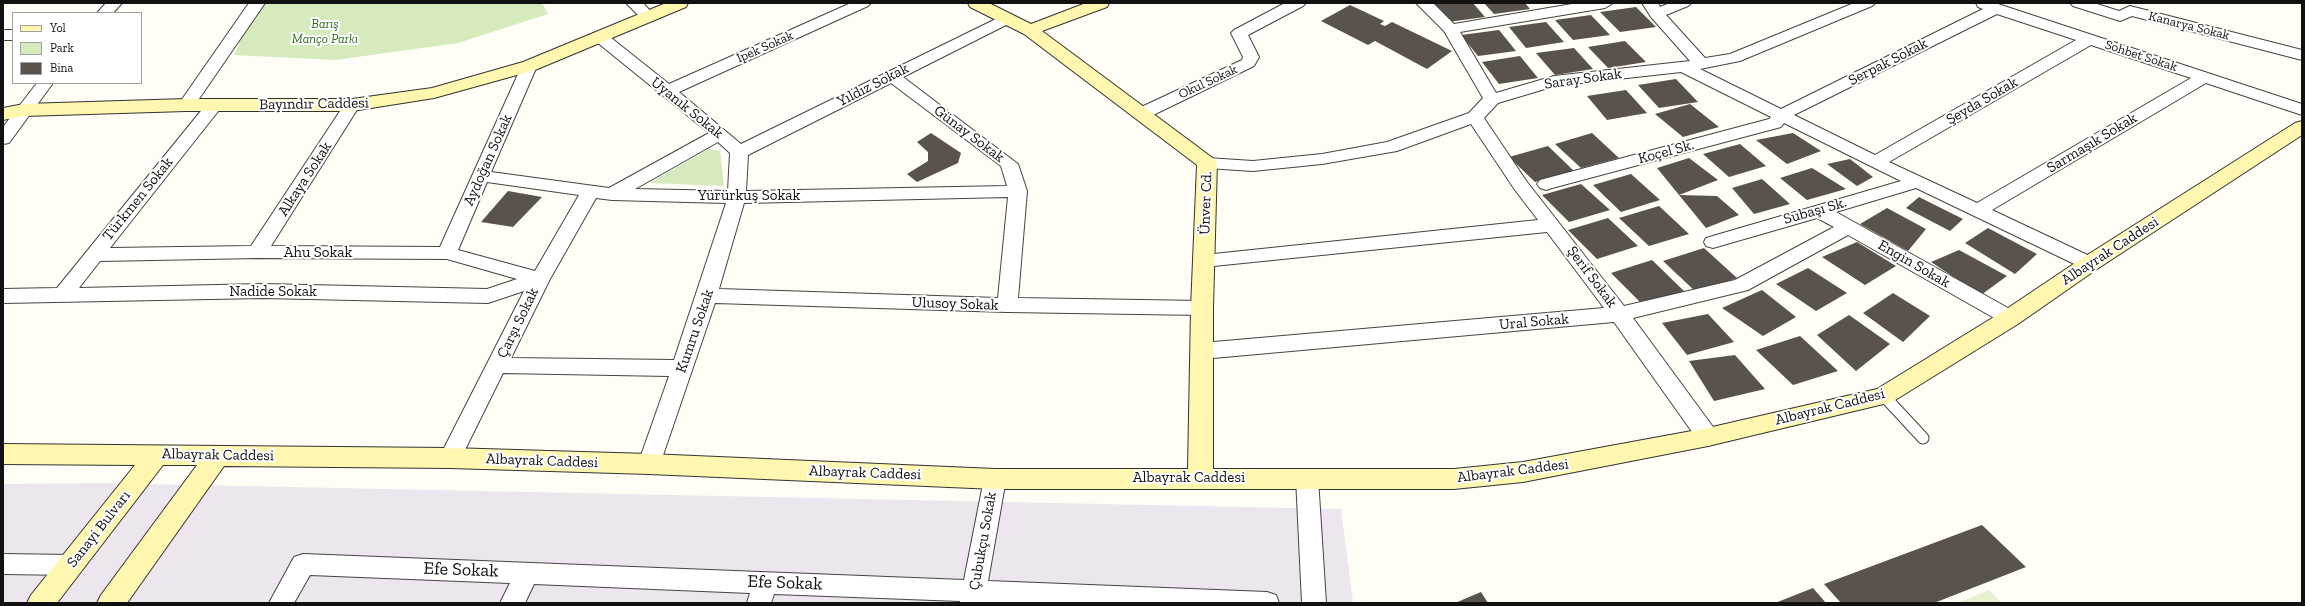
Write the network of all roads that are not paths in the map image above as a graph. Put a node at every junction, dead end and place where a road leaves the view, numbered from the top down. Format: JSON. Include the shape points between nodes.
{"nodes":[{"id":1,"x":114,"y":3,"type":"edge"},
{"id":2,"x":256,"y":3,"type":"edge"},
{"id":3,"x":634,"y":3,"type":"edge"},
{"id":4,"x":680,"y":3,"type":"edge"},
{"id":5,"x":863,"y":3,"type":"edge"},
{"id":6,"x":976,"y":3,"type":"edge"},
{"id":7,"x":1101,"y":3,"type":"edge"},
{"id":8,"x":1298,"y":3,"type":"edge"},
{"id":9,"x":1424,"y":3,"type":"edge"},
{"id":10,"x":1605,"y":3,"type":"edge"},
{"id":11,"x":1683,"y":3,"type":"edge"},
{"id":12,"x":1867,"y":3,"type":"edge"},
{"id":13,"x":1979,"y":3,"type":"edge"},
{"id":14,"x":2078,"y":3,"type":"edge"},
{"id":15,"x":1653,"y":8,"type":"edge"},
{"id":16,"x":1995,"y":8,"type":"junction"},
{"id":17,"x":105,"y":12,"type":"edge"},
{"id":18,"x":646,"y":16,"type":"junction"},
{"id":19,"x":1007,"y":19,"type":"junction"},
{"id":20,"x":2109,"y":27,"type":"edge"},
{"id":21,"x":1450,"y":29,"type":"junction"},
{"id":22,"x":1030,"y":30,"type":"junction"},
{"id":23,"x":599,"y":36,"type":"junction"},
{"id":24,"x":2302,"y":55,"type":"edge"},
{"id":25,"x":1701,"y":63,"type":"junction"},
{"id":26,"x":529,"y":66,"type":"junction"},
{"id":27,"x":1683,"y":67,"type":"junction"},
{"id":28,"x":892,"y":76,"type":"junction"},
{"id":29,"x":2205,"y":77,"type":"junction"},
{"id":30,"x":45,"y":84,"type":"edge"},
{"id":31,"x":668,"y":92,"type":"junction"},
{"id":32,"x":1492,"y":99,"type":"junction"},
{"id":33,"x":186,"y":105,"type":"junction"},
{"id":34,"x":215,"y":105,"type":"junction"},
{"id":35,"x":352,"y":106,"type":"junction"},
{"id":36,"x":24,"y":110,"type":"junction"},
{"id":37,"x":2302,"y":110,"type":"edge"},
{"id":38,"x":1142,"y":113,"type":"junction"},
{"id":39,"x":3,"y":114,"type":"edge"},
{"id":40,"x":1782,"y":115,"type":"junction"},
{"id":41,"x":1475,"y":117,"type":"junction"},
{"id":42,"x":2298,"y":133,"type":"edge"},
{"id":43,"x":720,"y":134,"type":"junction"},
{"id":44,"x":3,"y":139,"type":"edge"},
{"id":45,"x":739,"y":152,"type":"junction"},
{"id":46,"x":1875,"y":162,"type":"junction"},
{"id":47,"x":1207,"y":163,"type":"junction"},
{"id":48,"x":481,"y":176,"type":"junction"},
{"id":49,"x":1918,"y":182,"type":"junction"},
{"id":50,"x":1546,"y":184,"type":"dead end"},
{"id":51,"x":591,"y":190,"type":"junction"},
{"id":52,"x":1018,"y":191,"type":"junction"},
{"id":53,"x":612,"y":194,"type":"junction"},
{"id":54,"x":737,"y":197,"type":"junction"},
{"id":55,"x":1818,"y":210,"type":"junction"},
{"id":56,"x":1979,"y":210,"type":"junction"},
{"id":57,"x":1553,"y":225,"type":"junction"},
{"id":58,"x":1849,"y":227,"type":"junction"},
{"id":59,"x":1713,"y":242,"type":"dead end"},
{"id":60,"x":257,"y":252,"type":"junction"},
{"id":61,"x":447,"y":254,"type":"junction"},
{"id":62,"x":93,"y":255,"type":"junction"},
{"id":63,"x":1204,"y":261,"type":"junction"},
{"id":64,"x":2089,"y":264,"type":"junction"},
{"id":65,"x":540,"y":279,"type":"junction"},
{"id":66,"x":64,"y":294,"type":"junction"},
{"id":67,"x":3,"y":296,"type":"edge"},
{"id":68,"x":707,"y":296,"type":"junction"},
{"id":69,"x":1007,"y":305,"type":"junction"},
{"id":70,"x":1202,"y":308,"type":"junction"},
{"id":71,"x":1620,"y":314,"type":"junction"},
{"id":72,"x":2010,"y":318,"type":"junction"},
{"id":73,"x":1202,"y":350,"type":"junction"},
{"id":74,"x":497,"y":365,"type":"junction"},
{"id":75,"x":682,"y":368,"type":"junction"},
{"id":76,"x":1884,"y":396,"type":"junction"},
{"id":77,"x":1708,"y":437,"type":"junction"},
{"id":78,"x":1923,"y":438,"type":"dead end"},
{"id":79,"x":3,"y":454,"type":"edge"},
{"id":80,"x":157,"y":455,"type":"junction"},
{"id":81,"x":218,"y":455,"type":"junction"},
{"id":82,"x":450,"y":458,"type":"junction"},
{"id":83,"x":649,"y":464,"type":"junction"},
{"id":84,"x":1200,"y":478,"type":"junction"},
{"id":85,"x":1307,"y":478,"type":"junction"},
{"id":86,"x":995,"y":479,"type":"junction"},
{"id":87,"x":3,"y":564,"type":"edge"},
{"id":88,"x":71,"y":565,"type":"junction"},
{"id":89,"x":527,"y":573,"type":"junction"},
{"id":90,"x":762,"y":593,"type":"edge"},
{"id":91,"x":973,"y":597,"type":"edge"},
{"id":92,"x":1193,"y":601,"type":"edge"},
{"id":93,"x":41,"y":603,"type":"edge"},
{"id":94,"x":111,"y":603,"type":"edge"},
{"id":95,"x":281,"y":603,"type":"edge"},
{"id":96,"x":512,"y":603,"type":"edge"},
{"id":97,"x":1267,"y":603,"type":"edge"},
{"id":98,"x":1314,"y":603,"type":"edge"}],
"edges":[{"from":1,"to":17,"type":"street"},
{"from":2,"to":33,"type":"street"},
{"from":3,"to":18,"type":"street"},
{"from":4,"to":18,"type":"street","name":"Bayındır Caddesi"},
{"from":5,"to":31,"type":"street","name":"İpek Sokak"},
{"from":6,"to":19,"type":"street","name":"Ünver Cd."},
{"from":7,"to":22,"type":"street"},
{"from":8,"to":38,"type":"street","name":"Okul Sokak","via":[[1240,33],[1251,57],[1248,63]]},
{"from":9,"to":21,"type":"street"},
{"from":10,"to":21,"type":"street"},
{"from":11,"to":15,"type":"street"},
{"from":12,"to":25,"type":"street","name":"Saray Sokak","via":[[1734,58]]},
{"from":13,"to":16,"type":"street","name":"Sohbet Sokak"},
{"from":14,"to":20,"type":"street","name":"Kanarya Sokak"},
{"from":15,"to":25,"type":"street"},
{"from":16,"to":20,"type":"street","name":"Sohbet Sokak"},
{"from":16,"to":40,"type":"street","name":"Serpak Sokak"},
{"from":18,"to":23,"type":"street","name":"Bayındır Caddesi"},
{"from":19,"to":22,"type":"street","name":"Ünver Cd."},
{"from":19,"to":28,"type":"street","name":"Yıldız Sokak"},
{"from":20,"to":24,"type":"street","name":"Kanarya Sokak","via":[[2130,10]]},
{"from":20,"to":29,"type":"street","name":"Sohbet Sokak"},
{"from":20,"to":46,"type":"street","name":"Şeyda Sokak"},
{"from":21,"to":32,"type":"street"},
{"from":22,"to":38,"type":"street","name":"Ünver Cd."},
{"from":23,"to":26,"type":"street","name":"Bayındır Caddesi"},
{"from":23,"to":31,"type":"street","name":"Uyanık Sokak"},
{"from":25,"to":27,"type":"street","name":"Saray Sokak"},
{"from":26,"to":35,"type":"street","name":"Bayındır Caddesi","via":[[434,93]]},
{"from":26,"to":48,"type":"street","name":"Aydoğan Sokak"},
{"from":27,"to":32,"type":"street","name":"Saray Sokak","via":[[1554,81]]},
{"from":27,"to":40,"type":"street"},
{"from":28,"to":45,"type":"street","name":"Yıldız Sokak"},
{"from":28,"to":52,"type":"street","name":"Günay Sokak","via":[[1009,164]]},
{"from":29,"to":37,"type":"street","name":"Sohbet Sokak"},
{"from":29,"to":56,"type":"street","name":"Sarmaşık Sokak"},
{"from":30,"to":36,"type":"street"},
{"from":31,"to":43,"type":"street","name":"Uyanık Sokak"},
{"from":32,"to":41,"type":"street"},
{"from":33,"to":34,"type":"street","name":"Bayındır Caddesi"},
{"from":33,"to":36,"type":"street","name":"Bayındır Caddesi"},
{"from":34,"to":35,"type":"street","name":"Bayındır Caddesi"},
{"from":34,"to":62,"type":"street","name":"Türkmen Sokak"},
{"from":35,"to":60,"type":"street","name":"Alkaya Sokak"},
{"from":36,"to":39,"type":"street","name":"Bayındır Caddesi"},
{"from":36,"to":44,"type":"street"},
{"from":38,"to":47,"type":"street","name":"Ünver Cd."},
{"from":40,"to":46,"type":"street"},
{"from":40,"to":50,"type":"street","name":"Koçel Sk.","via":[[1775,123]]},
{"from":41,"to":47,"type":"street","via":[[1391,147],[1322,159],[1253,166]]},
{"from":41,"to":57,"type":"street","name":"Şerif Sokak","via":[[1522,186]]},
{"from":42,"to":64,"type":"street","name":"Albayrak Caddesi"},
{"from":43,"to":45,"type":"street","name":"Uyanık Sokak"},
{"from":43,"to":53,"type":"street"},
{"from":45,"to":54,"type":"street"},
{"from":46,"to":49,"type":"street"},
{"from":47,"to":63,"type":"street","name":"Ünver Cd."},
{"from":48,"to":51,"type":"street","name":"Yürürkuş Sokak"},
{"from":48,"to":61,"type":"street","name":"Aydoğan Sokak"},
{"from":49,"to":55,"type":"street","name":"Subaşı Sk."},
{"from":49,"to":56,"type":"street"},
{"from":51,"to":53,"type":"street","name":"Yürürkuş Sokak"},
{"from":51,"to":65,"type":"street","name":"Çarşı Sokak"},
{"from":52,"to":54,"type":"street","name":"Yürürkuş Sokak"},
{"from":52,"to":69,"type":"street","name":"Günay Sokak"},
{"from":53,"to":54,"type":"street","name":"Yürürkuş Sokak"},
{"from":54,"to":68,"type":"street","name":"Kumru Sokak"},
{"from":55,"to":58,"type":"street","name":"Engin Sokak"},
{"from":55,"to":59,"type":"street","name":"Subaşı Sk."},
{"from":56,"to":64,"type":"street"},
{"from":57,"to":63,"type":"street"},
{"from":57,"to":71,"type":"street","name":"Şerif Sokak"},
{"from":58,"to":71,"type":"street","name":"Ural Sokak","via":[[1741,285]]},
{"from":58,"to":72,"type":"street","name":"Engin Sokak"},
{"from":60,"to":61,"type":"street","name":"Ahu Sokak"},
{"from":60,"to":62,"type":"street","name":"Ahu Sokak"},
{"from":61,"to":65,"type":"street","name":"Ahu Sokak"},
{"from":62,"to":66,"type":"street","name":"Türkmen Sokak"},
{"from":63,"to":70,"type":"street","name":"Ünver Cd."},
{"from":64,"to":72,"type":"street","name":"Albayrak Caddesi"},
{"from":65,"to":66,"type":"street","name":"Nadide Sokak","via":[[488,296],[263,292]]},
{"from":65,"to":74,"type":"street","name":"Çarşı Sokak"},
{"from":66,"to":67,"type":"street","name":"Nadide Sokak"},
{"from":68,"to":69,"type":"street","name":"Ulusoy Sokak"},
{"from":68,"to":75,"type":"street","name":"Kumru Sokak"},
{"from":69,"to":70,"type":"street","name":"Ulusoy Sokak"},
{"from":70,"to":73,"type":"street","name":"Ünver Cd."},
{"from":71,"to":73,"type":"street","name":"Ural Sokak"},
{"from":71,"to":77,"type":"street","name":"Şerif Sokak"},
{"from":72,"to":76,"type":"street","name":"Albayrak Caddesi"},
{"from":73,"to":84,"type":"street","name":"Ünver Cd."},
{"from":74,"to":75,"type":"street"},
{"from":74,"to":82,"type":"street","name":"Çarşı Sokak"},
{"from":75,"to":83,"type":"street","name":"Kumru Sokak"},
{"from":76,"to":77,"type":"street","name":"Albayrak Caddesi"},
{"from":76,"to":78,"type":"lane"},
{"from":77,"to":85,"type":"street","name":"Albayrak Caddesi","via":[[1523,472],[1454,479]]},
{"from":79,"to":80,"type":"street","name":"Albayrak Caddesi"},
{"from":80,"to":81,"type":"street","name":"Albayrak Caddesi"},
{"from":80,"to":88,"type":"street","name":"Sanayi Bulvarı"},
{"from":81,"to":82,"type":"street","name":"Albayrak Caddesi"},
{"from":81,"to":94,"type":"street"},
{"from":82,"to":83,"type":"street","name":"Albayrak Caddesi"},
{"from":83,"to":86,"type":"street","name":"Albayrak Caddesi"},
{"from":84,"to":85,"type":"street","name":"Albayrak Caddesi"},
{"from":84,"to":86,"type":"street","name":"Albayrak Caddesi"},
{"from":85,"to":98,"type":"street"},
{"from":86,"to":91,"type":"street","name":"Çubukçu Sokak"},
{"from":87,"to":88,"type":"street"},
{"from":88,"to":93,"type":"street","name":"Sanayi Bulvarı"},
{"from":89,"to":90,"type":"street","name":"Efe Sokak"},
{"from":89,"to":95,"type":"street","name":"Efe Sokak","via":[[303,564]]},
{"from":89,"to":96,"type":"street"},
{"from":90,"to":91,"type":"street","name":"Efe Sokak"},
{"from":91,"to":92,"type":"street","name":"Efe Sokak"},
{"from":92,"to":97,"type":"street","name":"Efe Sokak"}]}
